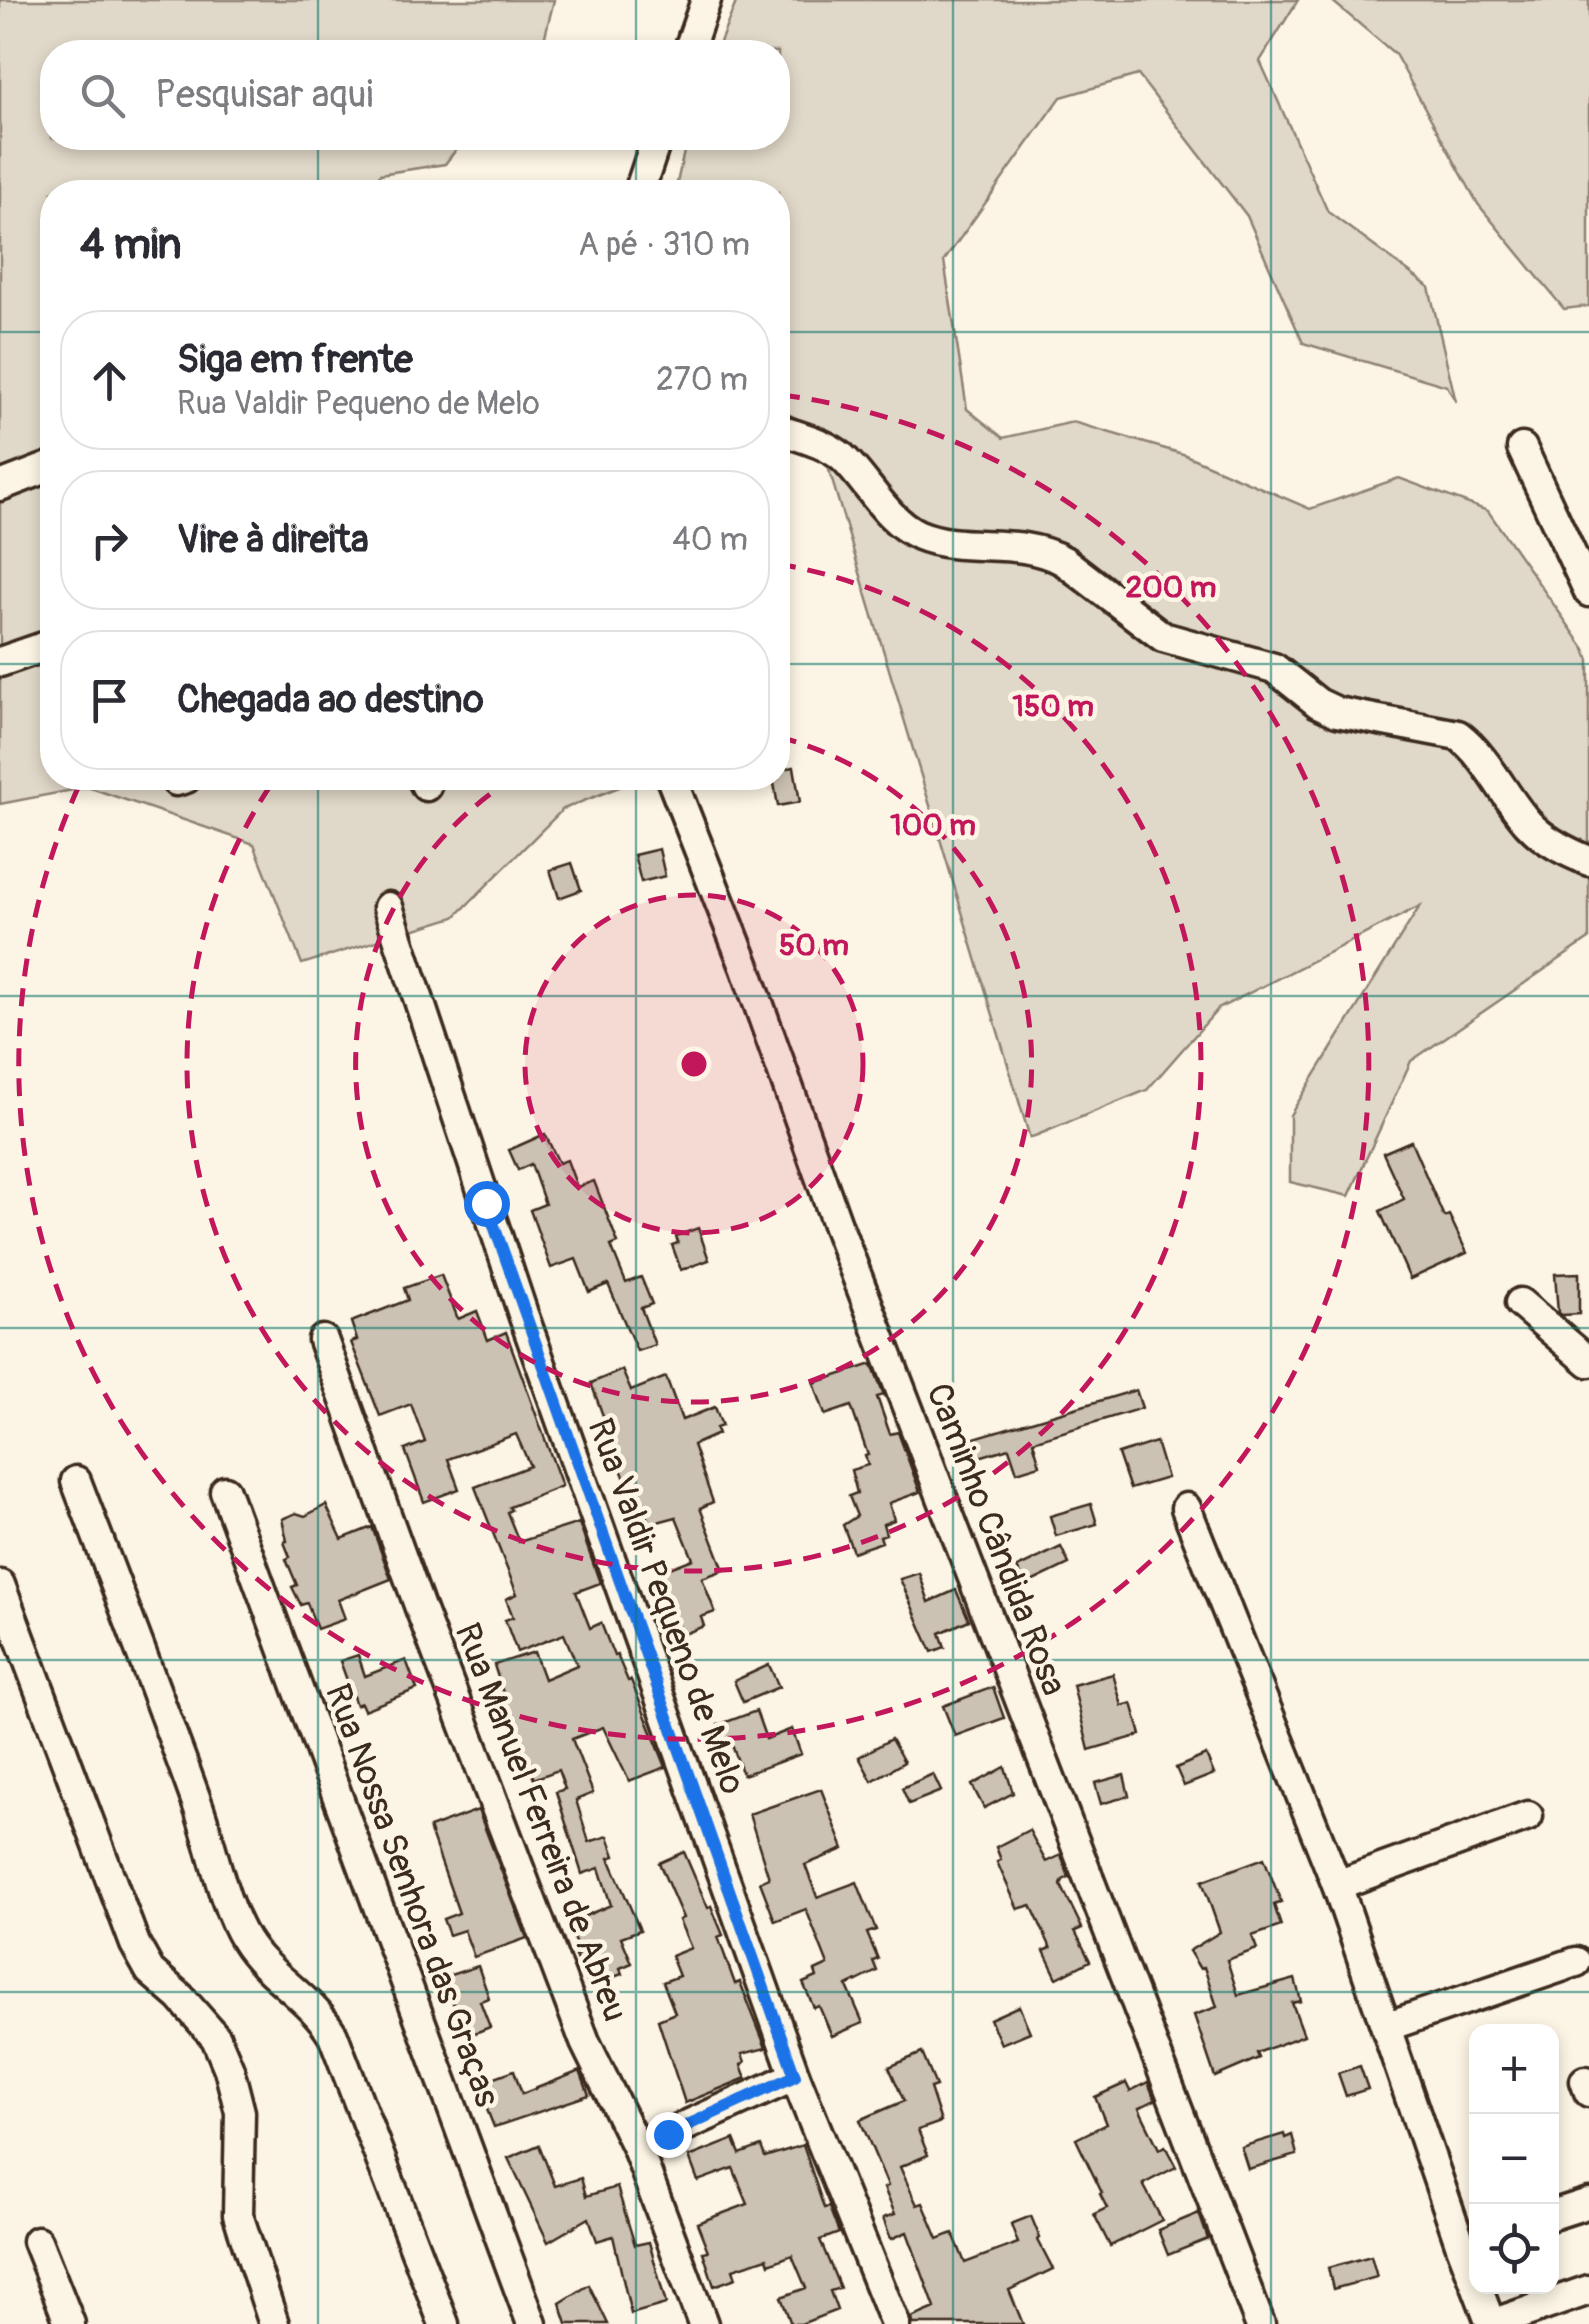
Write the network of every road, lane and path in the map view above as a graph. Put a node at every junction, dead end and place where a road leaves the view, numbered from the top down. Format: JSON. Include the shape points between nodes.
{"nodes":[{"id":1,"x":706,"y":0,"type":"edge"},
{"id":2,"x":692,"y":40,"type":"edge"},
{"id":3,"x":653,"y":150,"type":"edge"},
{"id":4,"x":643,"y":180,"type":"edge"},
{"id":5,"x":790,"y":433,"type":"edge"},
{"id":6,"x":1522,"y":448,"type":"dead end"},
{"id":7,"x":40,"y":471,"type":"edge"},
{"id":8,"x":0,"y":486,"type":"edge"},
{"id":9,"x":1589,"y":592,"type":"edge"},
{"id":10,"x":40,"y":648,"type":"edge"},
{"id":11,"x":0,"y":662,"type":"edge"},
{"id":12,"x":676,"y":790,"type":"edge"},
{"id":13,"x":1589,"y":862,"type":"edge"},
{"id":14,"x":388,"y":907,"type":"dead end"},
{"id":15,"x":1520,"y":1302,"type":"dead end"},
{"id":16,"x":324,"y":1340,"type":"dead end"},
{"id":17,"x":1589,"y":1362,"type":"edge"},
{"id":18,"x":76,"y":1480,"type":"dead end"},
{"id":19,"x":225,"y":1491,"type":"dead end"},
{"id":20,"x":1186,"y":1508,"type":"dead end"},
{"id":21,"x":0,"y":1585,"type":"edge"},
{"id":22,"x":1528,"y":1816,"type":"dead end"},
{"id":23,"x":1338,"y":1885,"type":"junction"},
{"id":24,"x":1576,"y":1962,"type":"dead end"},
{"id":25,"x":1388,"y":2026,"type":"junction"},
{"id":26,"x":795,"y":2076,"type":"junction"},
{"id":27,"x":637,"y":2148,"type":"junction"},
{"id":28,"x":1589,"y":2203,"type":"edge"},
{"id":29,"x":1559,"y":2213,"type":"edge"},
{"id":30,"x":1468,"y":2240,"type":"edge"},
{"id":31,"x":36,"y":2241,"type":"dead end"},
{"id":32,"x":1589,"y":2290,"type":"edge"},
{"id":33,"x":70,"y":2324,"type":"edge"},
{"id":34,"x":274,"y":2324,"type":"edge"},
{"id":35,"x":444,"y":2324,"type":"edge"},
{"id":36,"x":532,"y":2324,"type":"edge"},
{"id":37,"x":703,"y":2324,"type":"edge"},
{"id":38,"x":894,"y":2324,"type":"edge"},
{"id":39,"x":1260,"y":2324,"type":"edge"},
{"id":40,"x":1492,"y":2324,"type":"edge"}],
"edges":[{"from":1,"to":2,"type":"street"},
{"from":3,"to":4,"type":"street"},
{"from":5,"to":13,"type":"street","via":[[841,457],[913,532],[936,541],[1045,551],[1164,637],[1274,668],[1337,712],[1458,734],[1529,826]]},
{"from":6,"to":9,"type":"street"},
{"from":7,"to":8,"type":"street"},
{"from":10,"to":11,"type":"street"},
{"from":12,"to":39,"type":"street","name":"Caminho Cândida Rosa"},
{"from":14,"to":26,"type":"street","name":"Rua Valdir Pequeno de Melo","via":[[523,1314]]},
{"from":15,"to":17,"type":"street"},
{"from":16,"to":27,"type":"street","name":"Rua Manuel Ferreira de Abreu","via":[[585,2042]]},
{"from":18,"to":35,"type":"street","via":[[238,1925],[256,1956],[319,2012],[333,2035]]},
{"from":19,"to":36,"type":"street","name":"Rua Nossa Senhora das Graças"},
{"from":20,"to":23,"type":"street"},
{"from":21,"to":34,"type":"street","via":[[135,1944],[150,1971],[216,2038],[229,2069],[240,2112],[238,2215]]},
{"from":22,"to":23,"type":"street"},
{"from":23,"to":25,"type":"street"},
{"from":24,"to":25,"type":"street"},
{"from":25,"to":30,"type":"street"},
{"from":26,"to":27,"type":"street"},
{"from":26,"to":38,"type":"street","name":"Rua Valdir Pequeno de Melo"},
{"from":27,"to":37,"type":"street","name":"Rua Manuel Ferreira de Abreu"},
{"from":28,"to":29,"type":"street"},
{"from":30,"to":40,"type":"street"},
{"from":31,"to":33,"type":"street"},
{"from":32,"to":40,"type":"street"}]}
